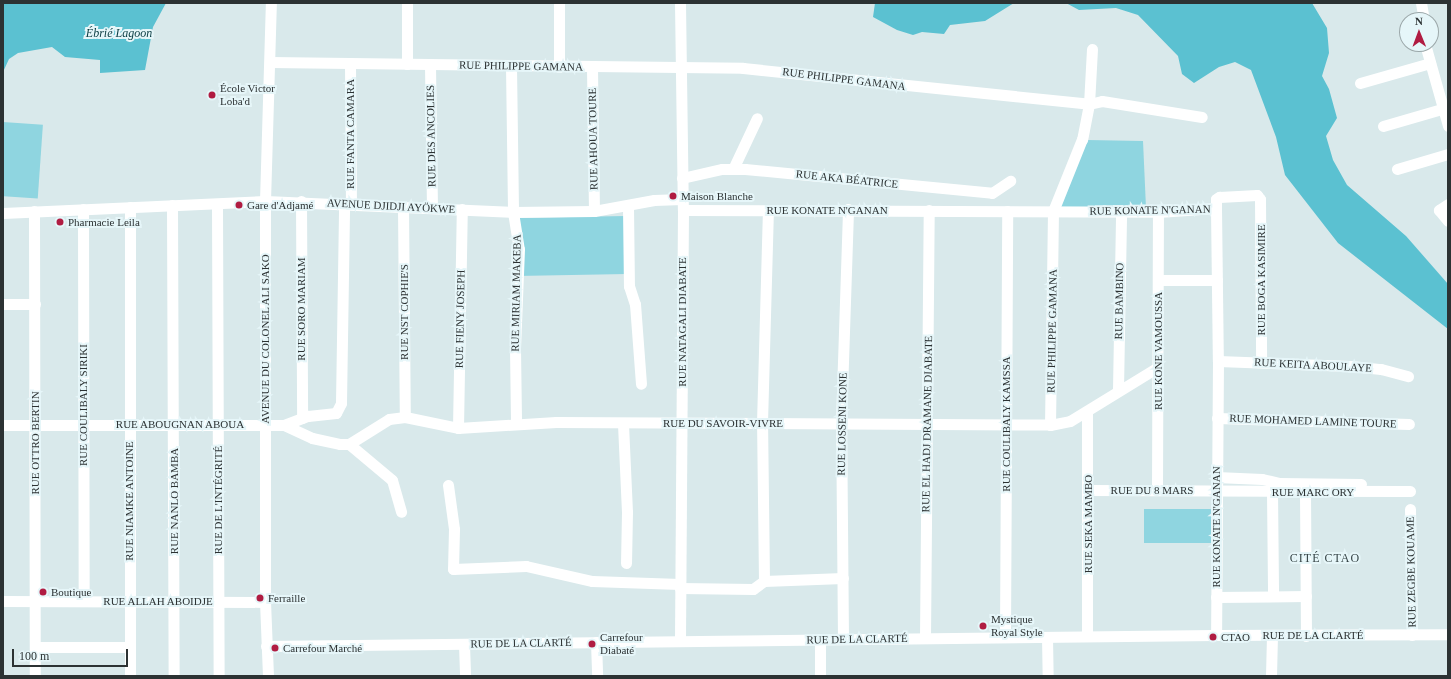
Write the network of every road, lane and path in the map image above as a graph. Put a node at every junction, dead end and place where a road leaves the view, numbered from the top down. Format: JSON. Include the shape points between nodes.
{"nodes":[{"id":1,"x":271,"y":3,"type":"edge"},
{"id":2,"x":407,"y":3,"type":"edge"},
{"id":3,"x":559,"y":3,"type":"edge"},
{"id":4,"x":680,"y":3,"type":"edge"},
{"id":5,"x":1092,"y":49,"type":"dead end"},
{"id":6,"x":1427,"y":52,"type":"edge"},
{"id":7,"x":270,"y":62,"type":"junction"},
{"id":8,"x":1430,"y":63,"type":"junction"},
{"id":9,"x":350,"y":64,"type":"junction"},
{"id":10,"x":407,"y":64,"type":"junction"},
{"id":11,"x":430,"y":65,"type":"junction"},
{"id":12,"x":511,"y":66,"type":"junction"},
{"id":13,"x":559,"y":67,"type":"junction"},
{"id":14,"x":681,"y":67,"type":"junction"},
{"id":15,"x":592,"y":68,"type":"junction"},
{"id":16,"x":1360,"y":83,"type":"dead end"},
{"id":17,"x":1089,"y":104,"type":"junction"},
{"id":18,"x":1442,"y":109,"type":"junction"},
{"id":19,"x":1202,"y":117,"type":"dead end"},
{"id":20,"x":757,"y":118,"type":"dead end"},
{"id":21,"x":1383,"y":126,"type":"dead end"},
{"id":22,"x":1448,"y":126,"type":"edge"},
{"id":23,"x":1448,"y":154,"type":"edge"},
{"id":24,"x":733,"y":169,"type":"junction"},
{"id":25,"x":1398,"y":169,"type":"dead end"},
{"id":26,"x":682,"y":178,"type":"junction"},
{"id":27,"x":1010,"y":181,"type":"dead end"},
{"id":28,"x":265,"y":201,"type":"junction"},
{"id":29,"x":301,"y":201,"type":"junction"},
{"id":30,"x":217,"y":204,"type":"junction"},
{"id":31,"x":347,"y":204,"type":"junction"},
{"id":32,"x":683,"y":204,"type":"junction"},
{"id":33,"x":1448,"y":204,"type":"edge"},
{"id":34,"x":172,"y":205,"type":"junction"},
{"id":35,"x":130,"y":207,"type":"junction"},
{"id":36,"x":404,"y":207,"type":"junction"},
{"id":37,"x":628,"y":207,"type":"junction"},
{"id":38,"x":432,"y":208,"type":"junction"},
{"id":39,"x":1216,"y":208,"type":"junction"},
{"id":40,"x":83,"y":209,"type":"junction"},
{"id":41,"x":462,"y":209,"type":"junction"},
{"id":42,"x":848,"y":209,"type":"junction"},
{"id":43,"x":929,"y":210,"type":"junction"},
{"id":44,"x":34,"y":211,"type":"junction"},
{"id":45,"x":594,"y":211,"type":"junction"},
{"id":46,"x":768,"y":211,"type":"junction"},
{"id":47,"x":1006,"y":211,"type":"junction"},
{"id":48,"x":1053,"y":211,"type":"junction"},
{"id":49,"x":512,"y":212,"type":"junction"},
{"id":50,"x":1121,"y":212,"type":"junction"},
{"id":51,"x":1158,"y":212,"type":"junction"},
{"id":52,"x":3,"y":213,"type":"edge"},
{"id":53,"x":1448,"y":221,"type":"edge"},
{"id":54,"x":1158,"y":280,"type":"junction"},
{"id":55,"x":1217,"y":280,"type":"junction"},
{"id":56,"x":3,"y":304,"type":"edge"},
{"id":57,"x":35,"y":304,"type":"junction"},
{"id":58,"x":1218,"y":361,"type":"junction"},
{"id":59,"x":1261,"y":361,"type":"junction"},
{"id":60,"x":1158,"y":368,"type":"junction"},
{"id":61,"x":1408,"y":376,"type":"dead end"},
{"id":62,"x":641,"y":384,"type":"dead end"},
{"id":63,"x":1118,"y":390,"type":"junction"},
{"id":64,"x":1087,"y":412,"type":"junction"},
{"id":65,"x":405,"y":416,"type":"junction"},
{"id":66,"x":302,"y":418,"type":"junction"},
{"id":67,"x":1216,"y":418,"type":"junction"},
{"id":68,"x":841,"y":422,"type":"junction"},
{"id":69,"x":682,"y":423,"type":"junction"},
{"id":70,"x":762,"y":423,"type":"junction"},
{"id":71,"x":34,"y":424,"type":"junction"},
{"id":72,"x":84,"y":424,"type":"junction"},
{"id":73,"x":130,"y":424,"type":"junction"},
{"id":74,"x":174,"y":424,"type":"junction"},
{"id":75,"x":218,"y":424,"type":"junction"},
{"id":76,"x":264,"y":424,"type":"junction"},
{"id":77,"x":516,"y":424,"type":"junction"},
{"id":78,"x":623,"y":424,"type":"junction"},
{"id":79,"x":927,"y":424,"type":"junction"},
{"id":80,"x":1006,"y":424,"type":"junction"},
{"id":81,"x":1410,"y":424,"type":"dead end"},
{"id":82,"x":3,"y":425,"type":"edge"},
{"id":83,"x":284,"y":425,"type":"junction"},
{"id":84,"x":1050,"y":425,"type":"junction"},
{"id":85,"x":458,"y":428,"type":"junction"},
{"id":86,"x":349,"y":444,"type":"junction"},
{"id":87,"x":1216,"y":477,"type":"junction"},
{"id":88,"x":1391,"y":484,"type":"dead end"},
{"id":89,"x":448,"y":485,"type":"dead end"},
{"id":90,"x":1088,"y":490,"type":"junction"},
{"id":91,"x":1157,"y":490,"type":"junction"},
{"id":92,"x":1216,"y":490,"type":"junction"},
{"id":93,"x":1410,"y":491,"type":"dead end"},
{"id":94,"x":1272,"y":492,"type":"junction"},
{"id":95,"x":1305,"y":492,"type":"junction"},
{"id":96,"x":1410,"y":509,"type":"dead end"},
{"id":97,"x":401,"y":512,"type":"dead end"},
{"id":98,"x":626,"y":563,"type":"dead end"},
{"id":99,"x":843,"y":578,"type":"junction"},
{"id":100,"x":764,"y":581,"type":"junction"},
{"id":101,"x":680,"y":586,"type":"junction"},
{"id":102,"x":1216,"y":596,"type":"junction"},
{"id":103,"x":1273,"y":596,"type":"junction"},
{"id":104,"x":1306,"y":596,"type":"junction"},
{"id":105,"x":3,"y":601,"type":"edge"},
{"id":106,"x":35,"y":601,"type":"junction"},
{"id":107,"x":84,"y":601,"type":"junction"},
{"id":108,"x":129,"y":601,"type":"junction"},
{"id":109,"x":174,"y":601,"type":"junction"},
{"id":110,"x":218,"y":601,"type":"junction"},
{"id":111,"x":265,"y":602,"type":"junction"},
{"id":112,"x":1448,"y":634,"type":"edge"},
{"id":113,"x":1216,"y":635,"type":"junction"},
{"id":114,"x":1412,"y":635,"type":"junction"},
{"id":115,"x":1087,"y":636,"type":"junction"},
{"id":116,"x":1272,"y":636,"type":"junction"},
{"id":117,"x":1306,"y":636,"type":"junction"},
{"id":118,"x":1005,"y":637,"type":"junction"},
{"id":119,"x":1047,"y":637,"type":"junction"},
{"id":120,"x":925,"y":638,"type":"junction"},
{"id":121,"x":843,"y":639,"type":"junction"},
{"id":122,"x":820,"y":640,"type":"junction"},
{"id":123,"x":680,"y":641,"type":"junction"},
{"id":124,"x":596,"y":642,"type":"junction"},
{"id":125,"x":464,"y":644,"type":"junction"},
{"id":126,"x":266,"y":646,"type":"junction"},
{"id":127,"x":35,"y":647,"type":"junction"},
{"id":128,"x":129,"y":647,"type":"junction"},
{"id":129,"x":35,"y":676,"type":"edge"},
{"id":130,"x":130,"y":676,"type":"edge"},
{"id":131,"x":174,"y":676,"type":"edge"},
{"id":132,"x":218,"y":676,"type":"edge"},
{"id":133,"x":268,"y":676,"type":"edge"},
{"id":134,"x":465,"y":676,"type":"edge"},
{"id":135,"x":596,"y":676,"type":"edge"},
{"id":136,"x":820,"y":676,"type":"edge"},
{"id":137,"x":1048,"y":676,"type":"edge"},
{"id":138,"x":1271,"y":676,"type":"edge"}],
"edges":[{"from":1,"to":7,"type":"street","name":"AVENUE DU COLONEL ALI SAKO"},
{"from":2,"to":10,"type":"street"},
{"from":3,"to":13,"type":"street"},
{"from":4,"to":14,"type":"street","name":"RUE NATAGALI DIABATE"},
{"from":5,"to":17,"type":"street"},
{"from":6,"to":8,"type":"street"},
{"from":7,"to":9,"type":"street","name":"RUE PHILIPPE GAMANA"},
{"from":7,"to":28,"type":"street","name":"AVENUE DU COLONEL ALI SAKO"},
{"from":8,"to":16,"type":"street"},
{"from":8,"to":18,"type":"street"},
{"from":9,"to":10,"type":"street","name":"RUE PHILIPPE GAMANA"},
{"from":9,"to":31,"type":"street","name":"RUE FANTA CAMARA"},
{"from":10,"to":11,"type":"street","name":"RUE PHILIPPE GAMANA"},
{"from":11,"to":12,"type":"street","name":"RUE PHILIPPE GAMANA"},
{"from":11,"to":38,"type":"street","name":"RUE DES ANCOLIES"},
{"from":12,"to":13,"type":"street","name":"RUE PHILIPPE GAMANA"},
{"from":12,"to":49,"type":"street","name":"RUE MIRIAM MAKEBA"},
{"from":13,"to":15,"type":"street","name":"RUE PHILIPPE GAMANA"},
{"from":14,"to":15,"type":"street","name":"RUE PHILIPPE GAMANA"},
{"from":14,"to":17,"type":"street","name":"RUE PHILIPPE GAMANA","via":[[768,70],[880,84]]},
{"from":14,"to":26,"type":"street","name":"RUE NATAGALI DIABATE"},
{"from":15,"to":45,"type":"street","name":"RUE AHOUA TOURE"},
{"from":17,"to":19,"type":"street","via":[[1102,102]]},
{"from":17,"to":48,"type":"street","name":"RUE PHILIPPE GAMANA","via":[[1082,139]]},
{"from":18,"to":21,"type":"street"},
{"from":18,"to":22,"type":"street"},
{"from":20,"to":24,"type":"street"},
{"from":23,"to":25,"type":"street"},
{"from":24,"to":26,"type":"street","name":"RUE AKA BÉATRICE","via":[[704,171]]},
{"from":24,"to":27,"type":"street","name":"RUE AKA BÉATRICE","via":[[992,193]]},
{"from":26,"to":32,"type":"street","name":"RUE NATAGALI DIABATE"},
{"from":28,"to":29,"type":"street","name":"AVENUE DJIDJI AYÖKWE"},
{"from":28,"to":30,"type":"street","name":"AVENUE DJIDJI AYÖKWE"},
{"from":28,"to":76,"type":"street","name":"AVENUE DU COLONEL ALI SAKO"},
{"from":29,"to":31,"type":"street","name":"AVENUE DJIDJI AYÖKWE"},
{"from":29,"to":66,"type":"street","name":"RUE SORO MARIAM"},
{"from":30,"to":34,"type":"street","name":"AVENUE DJIDJI AYÖKWE"},
{"from":30,"to":75,"type":"street","name":"RUE DE L'INTÉGRITÉ"},
{"from":31,"to":36,"type":"street","name":"AVENUE DJIDJI AYÖKWE"},
{"from":31,"to":66,"type":"street","name":"RUE ABOUGNAN ABOUA","via":[[340,409],[331,415]]},
{"from":32,"to":37,"type":"street","name":"AVENUE DJIDJI AYÖKWE","via":[[654,200]]},
{"from":32,"to":46,"type":"street","name":"RUE KONATE N'GANAN"},
{"from":32,"to":69,"type":"street","name":"RUE NATAGALI DIABATE"},
{"from":33,"to":53,"type":"street","via":[[1439,210]]},
{"from":34,"to":35,"type":"street","name":"AVENUE DJIDJI AYÖKWE"},
{"from":34,"to":74,"type":"street","name":"RUE NANLO BAMBA"},
{"from":35,"to":40,"type":"street","name":"AVENUE DJIDJI AYÖKWE"},
{"from":35,"to":73,"type":"street","name":"RUE NIAMKE ANTOINE"},
{"from":36,"to":38,"type":"street","name":"AVENUE DJIDJI AYÖKWE"},
{"from":36,"to":65,"type":"street","name":"RUE NST COPHIE'S"},
{"from":37,"to":45,"type":"street","name":"AVENUE DJIDJI AYÖKWE"},
{"from":37,"to":62,"type":"street","via":[[629,286],[635,304]]},
{"from":38,"to":41,"type":"street","name":"AVENUE DJIDJI AYÖKWE"},
{"from":39,"to":51,"type":"street","name":"RUE KONATE N'GANAN"},
{"from":39,"to":55,"type":"street","name":"RUE KONATE N'GANAN"},
{"from":39,"to":59,"type":"street","name":"RUE BOGA KASIMIRE","via":[[1216,199],[1219,196],[1257,196],[1260,199]]},
{"from":40,"to":44,"type":"street","name":"AVENUE DJIDJI AYÖKWE"},
{"from":40,"to":72,"type":"street","name":"RUE COULIBALY SIRIKI"},
{"from":41,"to":49,"type":"street","name":"AVENUE DJIDJI AYÖKWE"},
{"from":41,"to":85,"type":"street","name":"RUE FIENY JOSEPH"},
{"from":42,"to":43,"type":"street","name":"RUE KONATE N'GANAN"},
{"from":42,"to":46,"type":"street","name":"RUE KONATE N'GANAN"},
{"from":42,"to":68,"type":"street","name":"RUE LOSSENI KONE"},
{"from":43,"to":47,"type":"street","name":"RUE KONATE N'GANAN"},
{"from":43,"to":79,"type":"street","name":"RUE EL HADJ DRAMANE DIABATE"},
{"from":44,"to":52,"type":"street","name":"AVENUE DJIDJI AYÖKWE"},
{"from":44,"to":57,"type":"street","name":"RUE OTTRO BERTIN"},
{"from":45,"to":49,"type":"street","name":"AVENUE DJIDJI AYÖKWE"},
{"from":46,"to":70,"type":"street"},
{"from":47,"to":48,"type":"street","name":"RUE KONATE N'GANAN"},
{"from":47,"to":80,"type":"street","name":"RUE COULIBALY KAMSSA"},
{"from":48,"to":50,"type":"street","name":"RUE KONATE N'GANAN"},
{"from":48,"to":84,"type":"street","name":"RUE PHILIPPE GAMANA"},
{"from":49,"to":77,"type":"street","name":"RUE MIRIAM MAKEBA","via":[[519,249],[515,348]]},
{"from":50,"to":51,"type":"street","name":"RUE KONATE N'GANAN"},
{"from":50,"to":63,"type":"street","name":"RUE BAMBINO"},
{"from":51,"to":54,"type":"street","name":"RUE KONE VAMOUSSA"},
{"from":54,"to":55,"type":"street"},
{"from":54,"to":60,"type":"street","name":"RUE KONE VAMOUSSA"},
{"from":55,"to":58,"type":"street","name":"RUE KONATE N'GANAN"},
{"from":56,"to":57,"type":"street"},
{"from":57,"to":71,"type":"street","name":"RUE OTTRO BERTIN"},
{"from":58,"to":59,"type":"street","name":"RUE KEITA ABOULAYE"},
{"from":58,"to":67,"type":"street","name":"RUE KONATE N'GANAN"},
{"from":59,"to":61,"type":"street","name":"RUE KEITA ABOULAYE","via":[[1381,369]]},
{"from":60,"to":63,"type":"street","name":"RUE DU SAVOIR-VIVRE"},
{"from":60,"to":91,"type":"street","name":"RUE KONE VAMOUSSA"},
{"from":63,"to":64,"type":"street","name":"RUE DU SAVOIR-VIVRE"},
{"from":64,"to":84,"type":"street","name":"RUE DU SAVOIR-VIVRE","via":[[1070,421]]},
{"from":64,"to":90,"type":"street","name":"RUE SEKA MAMBO"},
{"from":65,"to":85,"type":"street","name":"RUE DU SAVOIR-VIVRE"},
{"from":65,"to":86,"type":"street","name":"RUE DU SAVOIR-VIVRE","via":[[389,419]]},
{"from":66,"to":83,"type":"street","name":"RUE ABOUGNAN ABOUA"},
{"from":67,"to":81,"type":"street","name":"RUE MOHAMED LAMINE TOURE"},
{"from":67,"to":87,"type":"street","name":"RUE KONATE N'GANAN"},
{"from":68,"to":70,"type":"street","name":"RUE DU SAVOIR-VIVRE"},
{"from":68,"to":79,"type":"street","name":"RUE DU SAVOIR-VIVRE"},
{"from":68,"to":99,"type":"street","name":"RUE LOSSENI KONE"},
{"from":69,"to":70,"type":"street","name":"RUE DU SAVOIR-VIVRE"},
{"from":69,"to":78,"type":"street","name":"RUE DU SAVOIR-VIVRE"},
{"from":69,"to":101,"type":"street","name":"RUE NATAGALI DIABATE"},
{"from":70,"to":100,"type":"street"},
{"from":71,"to":72,"type":"street","name":"RUE ABOUGNAN ABOUA"},
{"from":71,"to":82,"type":"street","name":"RUE ABOUGNAN ABOUA"},
{"from":71,"to":106,"type":"street","name":"RUE OTTRO BERTIN"},
{"from":72,"to":73,"type":"street","name":"RUE ABOUGNAN ABOUA"},
{"from":72,"to":107,"type":"street","name":"RUE COULIBALY SIRIKI"},
{"from":73,"to":74,"type":"street","name":"RUE ABOUGNAN ABOUA"},
{"from":73,"to":108,"type":"street","name":"RUE NIAMKE ANTOINE"},
{"from":74,"to":75,"type":"street","name":"RUE ABOUGNAN ABOUA"},
{"from":74,"to":109,"type":"street","name":"RUE NANLO BAMBA"},
{"from":75,"to":76,"type":"street","name":"RUE ABOUGNAN ABOUA"},
{"from":75,"to":110,"type":"street","name":"RUE DE L'INTÉGRITÉ"},
{"from":76,"to":83,"type":"street","name":"RUE ABOUGNAN ABOUA"},
{"from":76,"to":111,"type":"street","name":"AVENUE DU COLONEL ALI SAKO"},
{"from":77,"to":78,"type":"street","name":"RUE DU SAVOIR-VIVRE"},
{"from":77,"to":85,"type":"street","name":"RUE DU SAVOIR-VIVRE"},
{"from":78,"to":98,"type":"street","via":[[628,512]]},
{"from":79,"to":80,"type":"street","name":"RUE DU SAVOIR-VIVRE"},
{"from":79,"to":120,"type":"street","name":"RUE EL HADJ DRAMANE DIABATE"},
{"from":80,"to":84,"type":"street","name":"RUE DU SAVOIR-VIVRE"},
{"from":80,"to":118,"type":"street","name":"RUE COULIBALY KAMSSA"},
{"from":83,"to":86,"type":"street","via":[[312,438]]},
{"from":86,"to":97,"type":"street","via":[[392,480]]},
{"from":87,"to":88,"type":"street","via":[[1262,479],[1279,483]]},
{"from":87,"to":92,"type":"street","name":"RUE KONATE N'GANAN"},
{"from":89,"to":101,"type":"street","via":[[454,529],[453,569],[526,566],[592,581]]},
{"from":90,"to":91,"type":"street","name":"RUE DU 8 MARS"},
{"from":90,"to":115,"type":"street","name":"RUE SEKA MAMBO"},
{"from":91,"to":92,"type":"street","name":"RUE DU 8 MARS"},
{"from":92,"to":94,"type":"street","name":"RUE MARC ORY"},
{"from":92,"to":102,"type":"street","name":"RUE KONATE N'GANAN"},
{"from":93,"to":95,"type":"street","name":"RUE MARC ORY"},
{"from":94,"to":95,"type":"street","name":"RUE MARC ORY"},
{"from":94,"to":103,"type":"street"},
{"from":95,"to":104,"type":"street"},
{"from":96,"to":114,"type":"street","name":"RUE ZEGBE KOUAME"},
{"from":99,"to":100,"type":"street"},
{"from":99,"to":121,"type":"street","name":"RUE LOSSENI KONE"},
{"from":100,"to":101,"type":"street","via":[[753,589]]},
{"from":101,"to":123,"type":"street","name":"RUE NATAGALI DIABATE"},
{"from":102,"to":103,"type":"street"},
{"from":102,"to":113,"type":"street","name":"RUE KONATE N'GANAN"},
{"from":103,"to":104,"type":"street"},
{"from":104,"to":117,"type":"street"},
{"from":105,"to":106,"type":"street","name":"RUE ALLAH ABOIDJE"},
{"from":106,"to":107,"type":"street","name":"RUE ALLAH ABOIDJE"},
{"from":106,"to":127,"type":"street","name":"RUE OTTRO BERTIN"},
{"from":107,"to":108,"type":"street","name":"RUE ALLAH ABOIDJE"},
{"from":108,"to":109,"type":"street","name":"RUE ALLAH ABOIDJE"},
{"from":108,"to":128,"type":"street","name":"RUE NIAMKE ANTOINE"},
{"from":109,"to":110,"type":"street","name":"RUE ALLAH ABOIDJE"},
{"from":109,"to":131,"type":"street","name":"RUE NANLO BAMBA"},
{"from":110,"to":111,"type":"street","name":"RUE ALLAH ABOIDJE"},
{"from":110,"to":132,"type":"street","name":"RUE DE L'INTÉGRITÉ"},
{"from":111,"to":126,"type":"street","name":"AVENUE DU COLONEL ALI SAKO"},
{"from":112,"to":114,"type":"street","name":"RUE DE LA CLARTÉ"},
{"from":113,"to":115,"type":"street","name":"RUE DE LA CLARTÉ"},
{"from":113,"to":116,"type":"street","name":"RUE DE LA CLARTÉ"},
{"from":114,"to":117,"type":"street","name":"RUE DE LA CLARTÉ"},
{"from":115,"to":119,"type":"street","name":"RUE DE LA CLARTÉ"},
{"from":116,"to":117,"type":"street","name":"RUE DE LA CLARTÉ"},
{"from":116,"to":138,"type":"street"},
{"from":118,"to":119,"type":"street","name":"RUE DE LA CLARTÉ"},
{"from":118,"to":120,"type":"street","name":"RUE DE LA CLARTÉ"},
{"from":119,"to":137,"type":"street"},
{"from":120,"to":121,"type":"street","name":"RUE DE LA CLARTÉ"},
{"from":121,"to":122,"type":"street","name":"RUE DE LA CLARTÉ"},
{"from":122,"to":123,"type":"street","name":"RUE DE LA CLARTÉ"},
{"from":122,"to":136,"type":"street"},
{"from":123,"to":124,"type":"street","name":"RUE DE LA CLARTÉ"},
{"from":124,"to":125,"type":"street","name":"RUE DE LA CLARTÉ"},
{"from":124,"to":135,"type":"street"},
{"from":125,"to":126,"type":"street","name":"RUE DE LA CLARTÉ"},
{"from":125,"to":134,"type":"street"},
{"from":126,"to":133,"type":"street","name":"AVENUE DU COLONEL ALI SAKO"},
{"from":127,"to":128,"type":"street"},
{"from":127,"to":129,"type":"street","name":"RUE OTTRO BERTIN"},
{"from":128,"to":130,"type":"street","name":"RUE NIAMKE ANTOINE"}]}
